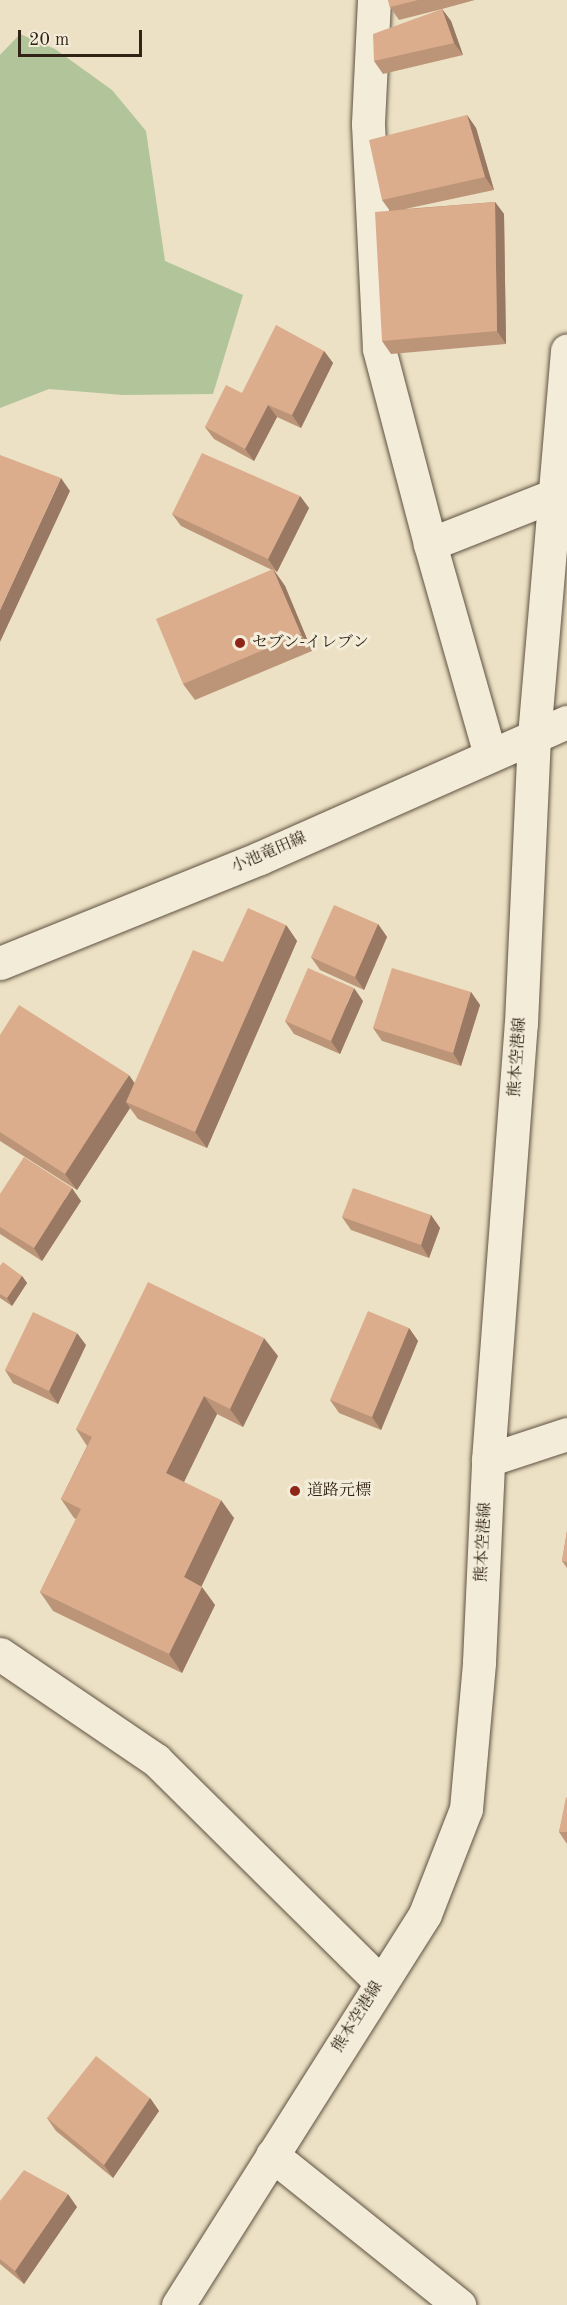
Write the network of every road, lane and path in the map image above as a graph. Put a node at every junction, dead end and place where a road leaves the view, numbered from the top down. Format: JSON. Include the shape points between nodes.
{"nodes":[{"id":1,"x":374,"y":0,"type":"edge"},
{"id":2,"x":567,"y":350,"type":"edge"},
{"id":3,"x":561,"y":492,"type":"edge"},
{"id":4,"x":430,"y":544,"type":"junction"},
{"id":5,"x":567,"y":722,"type":"edge"},
{"id":6,"x":534,"y":736,"type":"junction"},
{"id":7,"x":490,"y":755,"type":"junction"},
{"id":8,"x":0,"y":963,"type":"edge"},
{"id":9,"x":567,"y":1434,"type":"edge"},
{"id":10,"x":488,"y":1460,"type":"junction"},
{"id":11,"x":0,"y":1654,"type":"edge"},
{"id":12,"x":380,"y":1982,"type":"junction"},
{"id":13,"x":272,"y":2155,"type":"junction"},
{"id":14,"x":178,"y":2305,"type":"edge"},
{"id":15,"x":459,"y":2305,"type":"edge"}],
"edges":[{"from":1,"to":4,"type":"main road","via":[[368,124],[379,349]]},
{"from":2,"to":3,"type":"main road","name":"熊本空港線"},
{"from":3,"to":4,"type":"main road"},
{"from":3,"to":6,"type":"main road","name":"熊本空港線"},
{"from":4,"to":7,"type":"main road"},
{"from":5,"to":6,"type":"main road"},
{"from":6,"to":7,"type":"main road","name":"小池竜田線"},
{"from":6,"to":10,"type":"main road","name":"熊本空港線","via":[[521,1023]]},
{"from":7,"to":8,"type":"main road","name":"小池竜田線","via":[[260,858]]},
{"from":9,"to":10,"type":"main road"},
{"from":10,"to":12,"type":"main road","name":"熊本空港線","via":[[479,1662],[466,1809],[425,1914]]},
{"from":11,"to":12,"type":"main road","via":[[156,1760]]},
{"from":12,"to":13,"type":"main road","name":"熊本空港線"},
{"from":13,"to":14,"type":"main road","name":"熊本空港線"},
{"from":13,"to":15,"type":"main road"}]}
